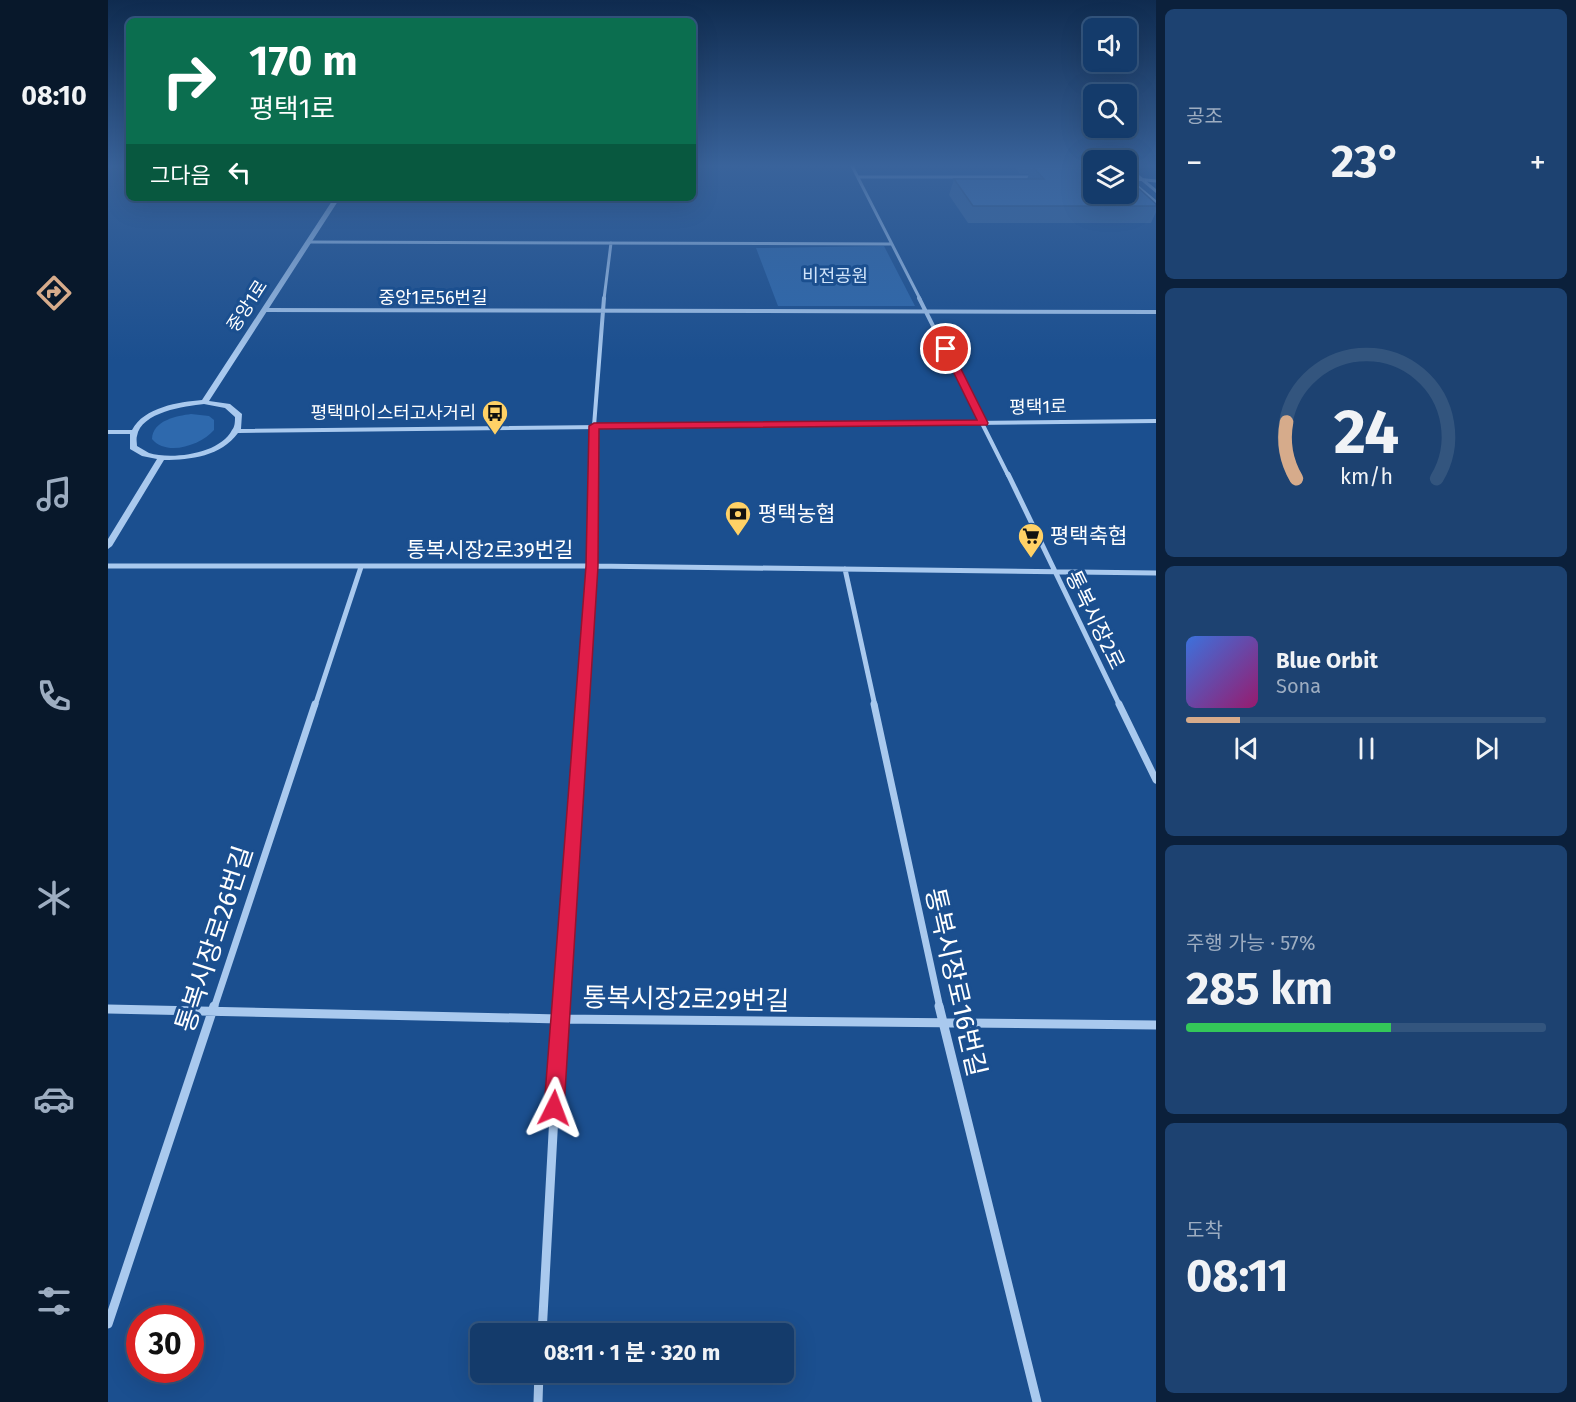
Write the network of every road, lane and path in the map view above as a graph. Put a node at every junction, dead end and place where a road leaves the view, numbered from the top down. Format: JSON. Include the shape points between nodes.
{"nodes":[{"id":1,"x":317,"y":229,"type":"edge"},
{"id":2,"x":884,"y":229,"type":"edge"},
{"id":3,"x":309,"y":242,"type":"junction"},
{"id":4,"x":611,"y":243,"type":"junction"},
{"id":5,"x":891,"y":244,"type":"junction"},
{"id":6,"x":264,"y":310,"type":"junction"},
{"id":7,"x":602,"y":312,"type":"junction"},
{"id":8,"x":928,"y":312,"type":"junction"},
{"id":9,"x":1156,"y":312,"type":"edge"},
{"id":10,"x":204,"y":402,"type":"junction"},
{"id":11,"x":1156,"y":421,"type":"edge"},
{"id":12,"x":983,"y":423,"type":"junction"},
{"id":13,"x":594,"y":426,"type":"junction"},
{"id":14,"x":237,"y":431,"type":"junction"},
{"id":15,"x":108,"y":432,"type":"edge"},
{"id":16,"x":134,"y":432,"type":"junction"},
{"id":17,"x":161,"y":459,"type":"junction"},
{"id":18,"x":108,"y":546,"type":"edge"},
{"id":19,"x":108,"y":566,"type":"edge"},
{"id":20,"x":592,"y":566,"type":"junction"},
{"id":21,"x":361,"y":567,"type":"junction"},
{"id":22,"x":845,"y":569,"type":"junction"},
{"id":23,"x":1053,"y":571,"type":"junction"},
{"id":24,"x":1156,"y":573,"type":"edge"},
{"id":25,"x":1156,"y":780,"type":"edge"},
{"id":26,"x":108,"y":1009,"type":"edge"},
{"id":27,"x":213,"y":1009,"type":"junction"},
{"id":28,"x":559,"y":1018,"type":"junction"},
{"id":29,"x":943,"y":1023,"type":"junction"},
{"id":30,"x":1156,"y":1025,"type":"edge"},
{"id":31,"x":543,"y":1323,"type":"edge"},
{"id":32,"x":108,"y":1324,"type":"edge"},
{"id":33,"x":539,"y":1383,"type":"edge"},
{"id":34,"x":538,"y":1402,"type":"edge"},
{"id":35,"x":1037,"y":1402,"type":"edge"}],
"edges":[{"from":1,"to":3,"type":"street","name":"중앙1로"},
{"from":2,"to":5,"type":"street","name":"통복시장2로"},
{"from":3,"to":4,"type":"street"},
{"from":3,"to":6,"type":"street","name":"중앙1로"},
{"from":4,"to":5,"type":"street"},
{"from":4,"to":7,"type":"street"},
{"from":5,"to":8,"type":"street","name":"통복시장2로"},
{"from":6,"to":7,"type":"street","name":"중앙1로56번길"},
{"from":6,"to":10,"type":"street","name":"중앙1로"},
{"from":7,"to":8,"type":"street","name":"중앙1로56번길"},
{"from":7,"to":13,"type":"street"},
{"from":8,"to":9,"type":"street"},
{"from":8,"to":12,"type":"street","name":"통복시장2로"},
{"from":10,"to":14,"type":"street","via":[[235,410],[240,423]]},
{"from":10,"to":16,"type":"street","via":[[162,410],[144,420]]},
{"from":11,"to":12,"type":"street","name":"평택1로"},
{"from":12,"to":13,"type":"street","name":"평택1로"},
{"from":12,"to":23,"type":"street","name":"통복시장2로"},
{"from":13,"to":14,"type":"street","name":"평택1로"},
{"from":13,"to":20,"type":"street"},
{"from":14,"to":17,"type":"street","via":[[206,452]]},
{"from":15,"to":16,"type":"street"},
{"from":16,"to":17,"type":"street","via":[[133,447],[148,457]]},
{"from":17,"to":18,"type":"street"},
{"from":19,"to":21,"type":"street","name":"통복시장2로39번길"},
{"from":20,"to":21,"type":"street","name":"통복시장2로39번길"},
{"from":20,"to":22,"type":"street","name":"통복시장2로39번길"},
{"from":20,"to":28,"type":"street"},
{"from":21,"to":27,"type":"street","name":"통복시장로26번길"},
{"from":22,"to":23,"type":"street","name":"통복시장2로39번길"},
{"from":22,"to":29,"type":"street","name":"통복시장로16번길"},
{"from":23,"to":24,"type":"street","name":"통복시장2로39번길"},
{"from":23,"to":25,"type":"street","name":"통복시장2로"},
{"from":26,"to":27,"type":"street","name":"통복시장2로29번길"},
{"from":27,"to":28,"type":"street","name":"통복시장2로29번길"},
{"from":27,"to":32,"type":"street","name":"통복시장로26번길"},
{"from":28,"to":29,"type":"street","name":"통복시장2로29번길"},
{"from":28,"to":31,"type":"street"},
{"from":29,"to":30,"type":"street","name":"통복시장2로29번길"},
{"from":29,"to":35,"type":"street","name":"통복시장로16번길"},
{"from":33,"to":34,"type":"street"}]}
